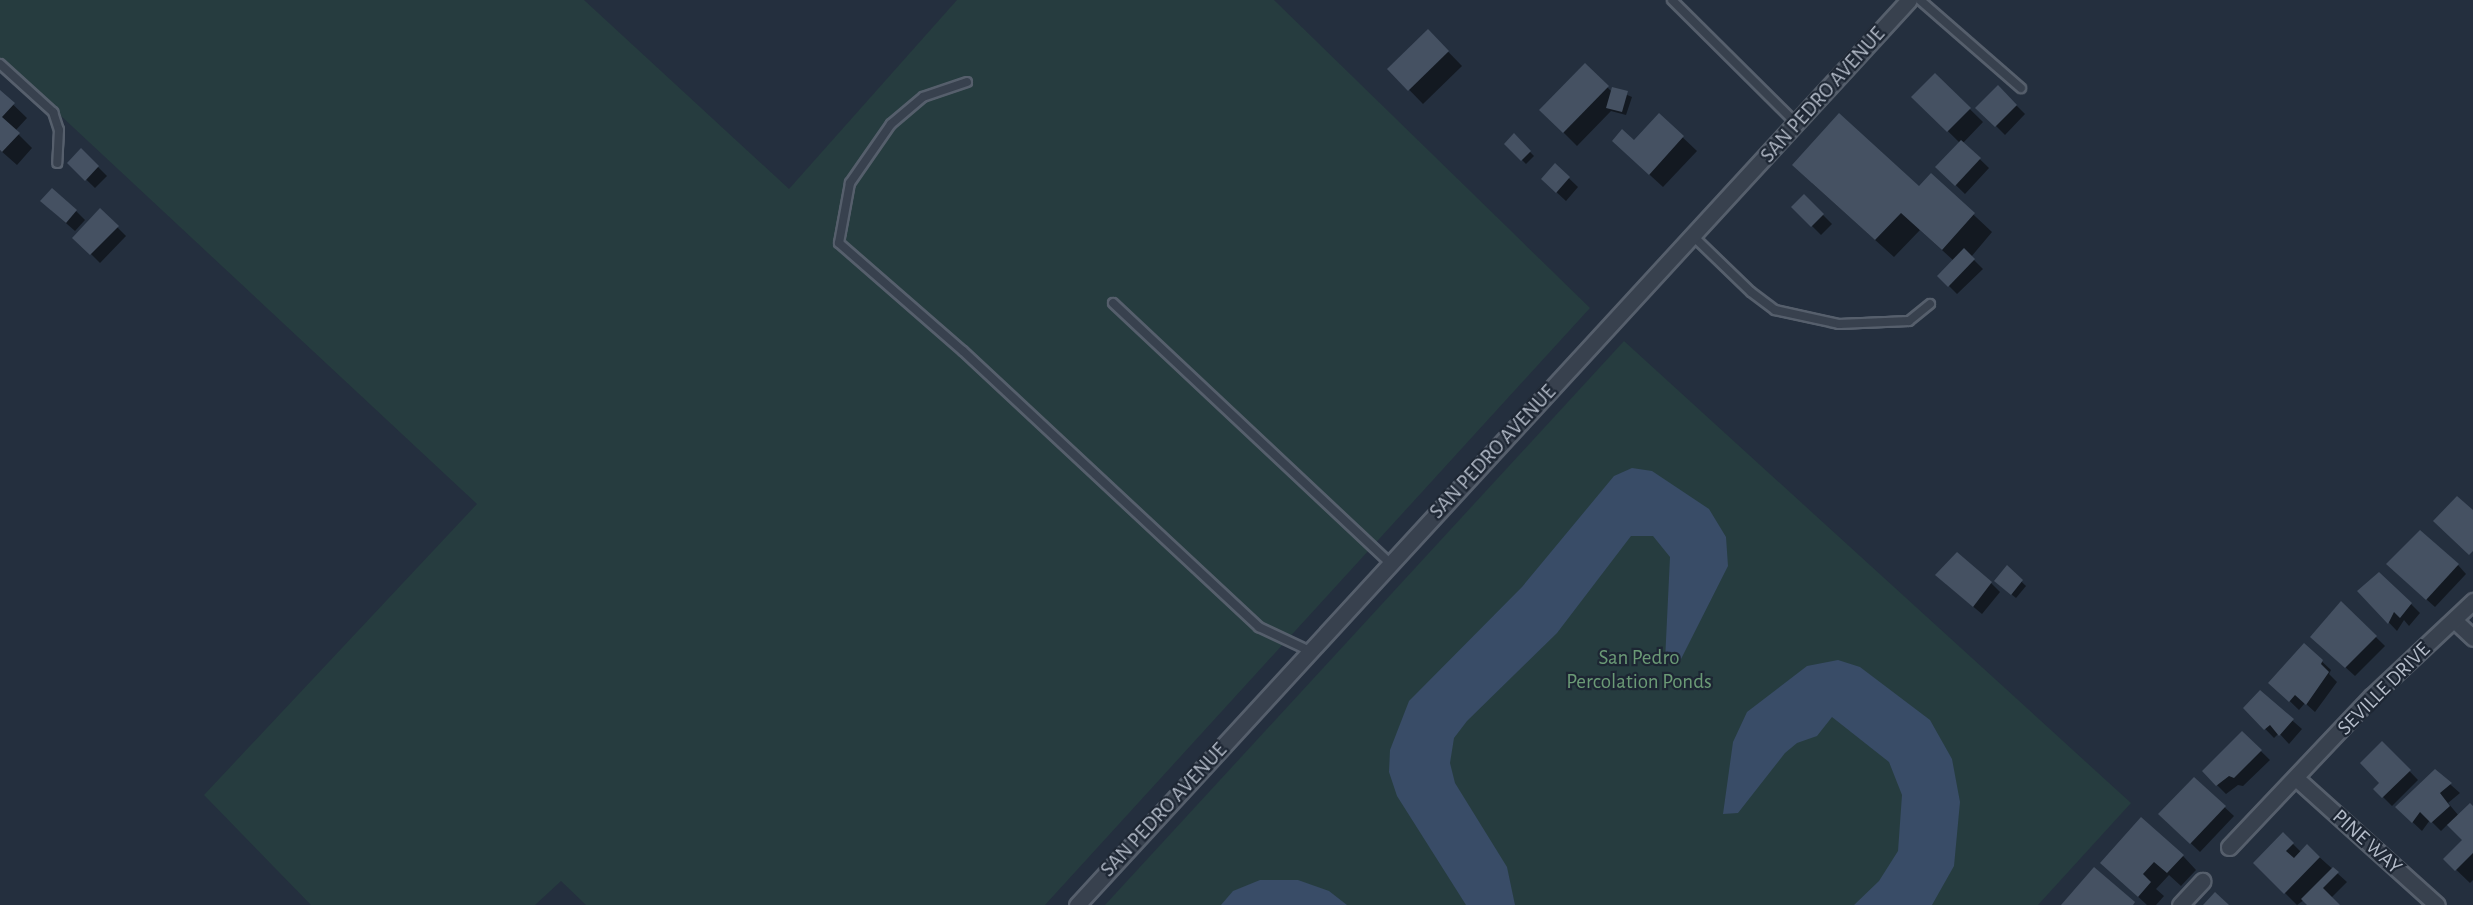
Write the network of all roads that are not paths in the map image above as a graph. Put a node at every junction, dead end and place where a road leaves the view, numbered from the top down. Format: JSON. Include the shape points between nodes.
{"nodes":[{"id":1,"x":1672,"y":0,"type":"edge"},
{"id":2,"x":1909,"y":0,"type":"edge"},
{"id":3,"x":1920,"y":0,"type":"edge"},
{"id":4,"x":0,"y":64,"type":"edge"},
{"id":5,"x":967,"y":82,"type":"dead end"},
{"id":6,"x":2021,"y":88,"type":"dead end"},
{"id":7,"x":1797,"y":124,"type":"junction"},
{"id":8,"x":57,"y":163,"type":"dead end"},
{"id":9,"x":1694,"y":237,"type":"junction"},
{"id":10,"x":1113,"y":303,"type":"dead end"},
{"id":11,"x":1930,"y":304,"type":"dead end"},
{"id":12,"x":1390,"y":563,"type":"junction"},
{"id":13,"x":2473,"y":602,"type":"edge"},
{"id":14,"x":2454,"y":620,"type":"junction"},
{"id":15,"x":2473,"y":638,"type":"edge"},
{"id":16,"x":1310,"y":651,"type":"junction"},
{"id":17,"x":2297,"y":779,"type":"junction"},
{"id":18,"x":2229,"y":848,"type":"dead end"},
{"id":19,"x":2202,"y":881,"type":"dead end"},
{"id":20,"x":1077,"y":905,"type":"edge"},
{"id":21,"x":2180,"y":905,"type":"edge"},
{"id":22,"x":2437,"y":905,"type":"edge"}],
"edges":[{"from":1,"to":7,"type":"lane"},
{"from":2,"to":7,"type":"street","name":"SAN PEDRO AVENUE"},
{"from":3,"to":6,"type":"lane"},
{"from":4,"to":8,"type":"lane","via":[[53,112],[59,130]]},
{"from":5,"to":16,"type":"lane","via":[[922,97],[891,124],[850,183],[839,243],[963,351],[1258,627]]},
{"from":7,"to":9,"type":"street","name":"SAN PEDRO AVENUE"},
{"from":9,"to":11,"type":"lane","via":[[1775,310],[1839,324],[1909,321]]},
{"from":9,"to":12,"type":"street","name":"SAN PEDRO AVENUE"},
{"from":10,"to":12,"type":"lane"},
{"from":12,"to":16,"type":"street","name":"SAN PEDRO AVENUE"},
{"from":13,"to":14,"type":"street","name":"SEVILLE DRIVE"},
{"from":14,"to":15,"type":"street"},
{"from":14,"to":17,"type":"street","name":"SEVILLE DRIVE","via":[[2372,696]]},
{"from":16,"to":20,"type":"street","name":"SAN PEDRO AVENUE"},
{"from":17,"to":18,"type":"street","name":"SEVILLE DRIVE"},
{"from":17,"to":22,"type":"street","name":"PINE WAY"},
{"from":19,"to":21,"type":"street"}]}
